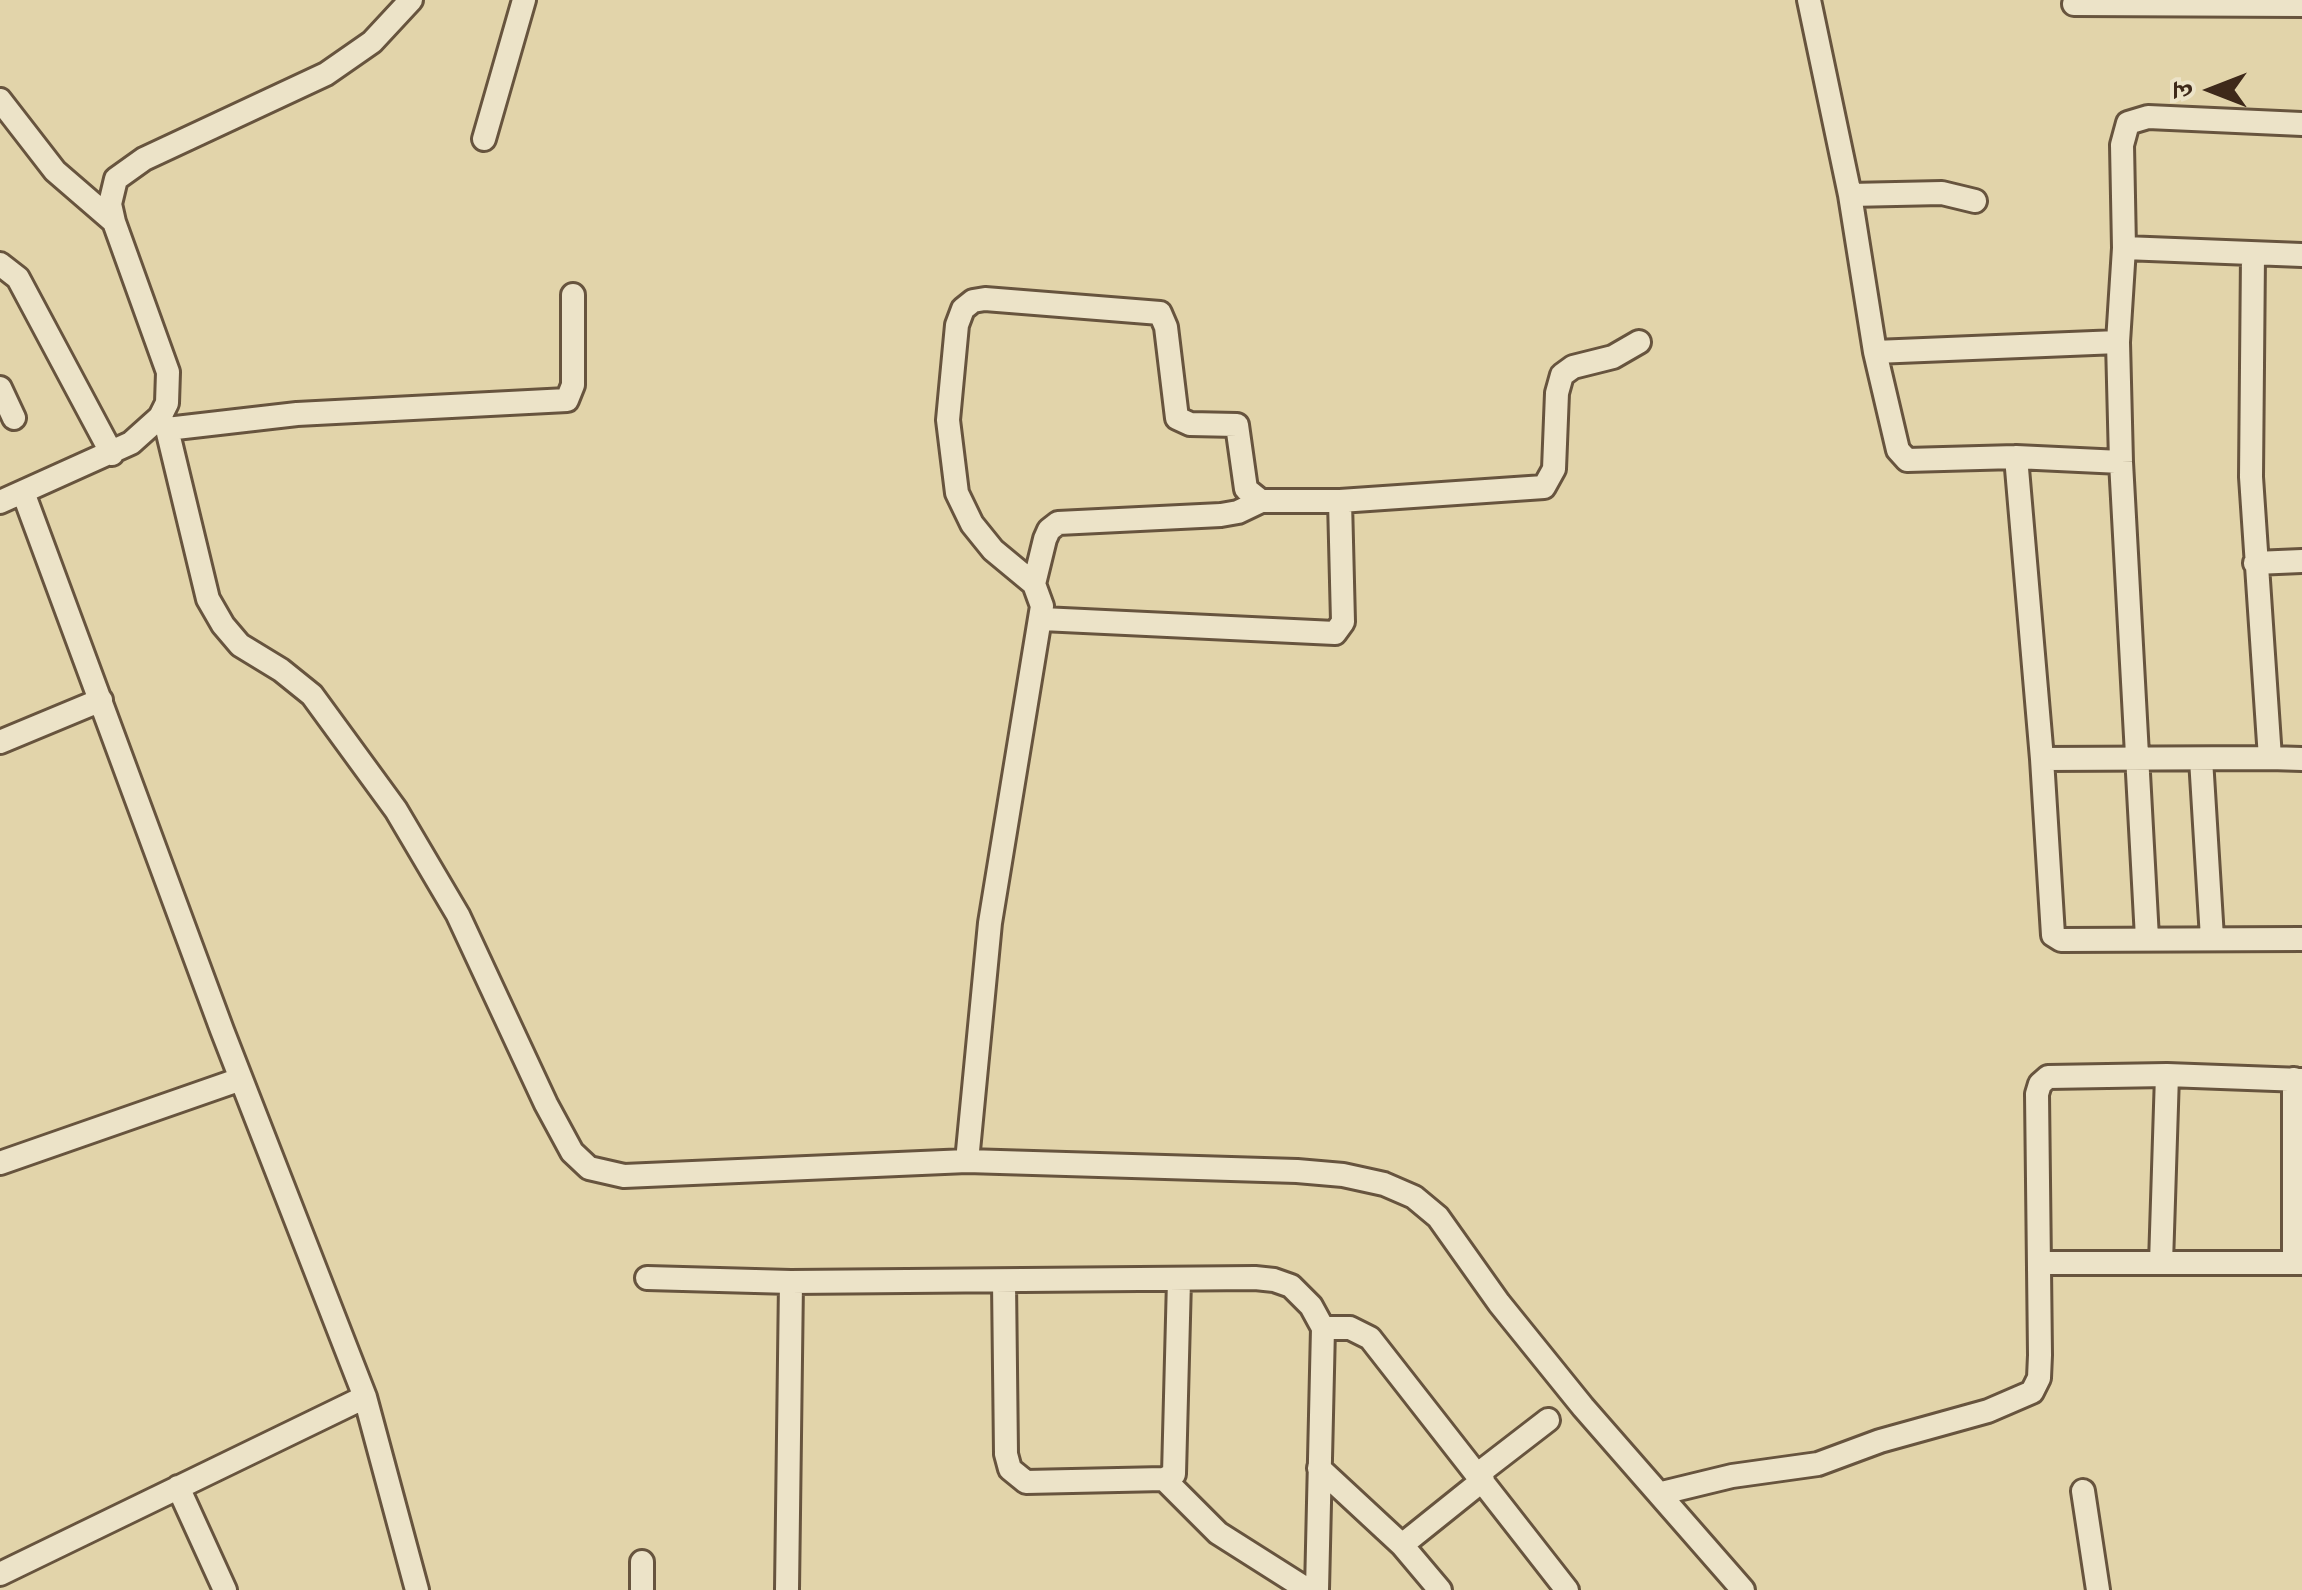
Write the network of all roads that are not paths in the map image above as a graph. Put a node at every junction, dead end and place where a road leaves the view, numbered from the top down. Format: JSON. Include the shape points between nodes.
{"nodes":[{"id":1,"x":412,"y":0,"type":"edge"},
{"id":2,"x":524,"y":0,"type":"edge"},
{"id":3,"x":1809,"y":0,"type":"edge"},
{"id":4,"x":2118,"y":2,"type":"edge"},
{"id":5,"x":2216,"y":2,"type":"edge"},
{"id":6,"x":2074,"y":4,"type":"dead end"},
{"id":7,"x":2302,"y":5,"type":"edge"},
{"id":8,"x":0,"y":100,"type":"edge"},
{"id":9,"x":2302,"y":124,"type":"edge"},
{"id":10,"x":484,"y":139,"type":"dead end"},
{"id":11,"x":1850,"y":195,"type":"junction"},
{"id":12,"x":1975,"y":202,"type":"dead end"},
{"id":13,"x":114,"y":222,"type":"junction"},
{"id":14,"x":2124,"y":248,"type":"junction"},
{"id":15,"x":2253,"y":255,"type":"junction"},
{"id":16,"x":2302,"y":256,"type":"edge"},
{"id":17,"x":0,"y":264,"type":"edge"},
{"id":18,"x":573,"y":296,"type":"dead end"},
{"id":19,"x":1639,"y":342,"type":"dead end"},
{"id":20,"x":2118,"y":342,"type":"junction"},
{"id":21,"x":1876,"y":352,"type":"junction"},
{"id":22,"x":0,"y":388,"type":"edge"},
{"id":23,"x":14,"y":418,"type":"dead end"},
{"id":24,"x":164,"y":423,"type":"junction"},
{"id":25,"x":128,"y":444,"type":"junction"},
{"id":26,"x":2016,"y":457,"type":"junction"},
{"id":27,"x":2121,"y":462,"type":"junction"},
{"id":28,"x":23,"y":492,"type":"junction"},
{"id":29,"x":1261,"y":501,"type":"junction"},
{"id":30,"x":0,"y":502,"type":"edge"},
{"id":31,"x":1340,"y":502,"type":"junction"},
{"id":32,"x":2302,"y":560,"type":"edge"},
{"id":33,"x":2255,"y":563,"type":"junction"},
{"id":34,"x":1034,"y":584,"type":"junction"},
{"id":35,"x":1042,"y":619,"type":"junction"},
{"id":36,"x":101,"y":700,"type":"junction"},
{"id":37,"x":0,"y":742,"type":"edge"},
{"id":38,"x":2139,"y":757,"type":"junction"},
{"id":39,"x":2270,"y":758,"type":"junction"},
{"id":40,"x":2042,"y":759,"type":"junction"},
{"id":41,"x":2201,"y":759,"type":"junction"},
{"id":42,"x":2302,"y":759,"type":"edge"},
{"id":43,"x":2147,"y":938,"type":"junction"},
{"id":44,"x":2212,"y":938,"type":"junction"},
{"id":45,"x":2302,"y":940,"type":"edge"},
{"id":46,"x":2167,"y":1075,"type":"junction"},
{"id":47,"x":241,"y":1078,"type":"junction"},
{"id":48,"x":2298,"y":1080,"type":"edge"},
{"id":49,"x":966,"y":1162,"type":"junction"},
{"id":50,"x":0,"y":1163,"type":"edge"},
{"id":51,"x":2041,"y":1262,"type":"junction"},
{"id":52,"x":2162,"y":1263,"type":"junction"},
{"id":53,"x":2298,"y":1264,"type":"edge"},
{"id":54,"x":647,"y":1278,"type":"dead end"},
{"id":55,"x":1179,"y":1280,"type":"junction"},
{"id":56,"x":791,"y":1282,"type":"junction"},
{"id":57,"x":1004,"y":1282,"type":"junction"},
{"id":58,"x":1323,"y":1328,"type":"junction"},
{"id":59,"x":365,"y":1397,"type":"junction"},
{"id":60,"x":1548,"y":1420,"type":"dead end"},
{"id":61,"x":1318,"y":1468,"type":"junction"},
{"id":62,"x":1480,"y":1477,"type":"junction"},
{"id":63,"x":1164,"y":1480,"type":"junction"},
{"id":64,"x":178,"y":1487,"type":"junction"},
{"id":65,"x":2083,"y":1491,"type":"dead end"},
{"id":66,"x":1662,"y":1493,"type":"junction"},
{"id":67,"x":1402,"y":1545,"type":"junction"},
{"id":68,"x":642,"y":1562,"type":"dead end"},
{"id":69,"x":0,"y":1574,"type":"edge"},
{"id":70,"x":1556,"y":1586,"type":"edge"},
{"id":71,"x":225,"y":1590,"type":"edge"},
{"id":72,"x":417,"y":1590,"type":"edge"},
{"id":73,"x":642,"y":1590,"type":"edge"},
{"id":74,"x":788,"y":1590,"type":"edge"},
{"id":75,"x":1308,"y":1590,"type":"edge"},
{"id":76,"x":1317,"y":1590,"type":"edge"},
{"id":77,"x":1440,"y":1590,"type":"edge"},
{"id":78,"x":1744,"y":1590,"type":"edge"},
{"id":79,"x":2098,"y":1590,"type":"edge"}],
"edges":[{"from":1,"to":13,"type":"street","via":[[372,42],[326,74],[129,169],[111,192]]},
{"from":2,"to":10,"type":"street"},
{"from":3,"to":11,"type":"street"},
{"from":4,"to":5,"type":"street"},
{"from":4,"to":6,"type":"street"},
{"from":5,"to":7,"type":"street"},
{"from":8,"to":13,"type":"street","via":[[55,171]]},
{"from":9,"to":14,"type":"street","via":[[2148,118],[2128,123],[2122,146]]},
{"from":11,"to":12,"type":"street","via":[[1942,192]]},
{"from":11,"to":21,"type":"street"},
{"from":13,"to":24,"type":"street","via":[[168,372]]},
{"from":14,"to":15,"type":"street"},
{"from":14,"to":20,"type":"street"},
{"from":15,"to":16,"type":"street"},
{"from":15,"to":33,"type":"street"},
{"from":17,"to":25,"type":"street","via":[[18,278]]},
{"from":18,"to":24,"type":"street","via":[[567,400]]},
{"from":19,"to":31,"type":"street","via":[[1562,375],[1554,468],[1544,487]]},
{"from":20,"to":21,"type":"street"},
{"from":20,"to":27,"type":"street"},
{"from":21,"to":26,"type":"street","via":[[1898,450],[1907,460]]},
{"from":22,"to":23,"type":"street"},
{"from":24,"to":25,"type":"street"},
{"from":24,"to":49,"type":"street","via":[[198,564],[222,625],[312,695],[396,810],[458,915],[578,1160],[624,1176]]},
{"from":25,"to":28,"type":"street"},
{"from":26,"to":27,"type":"street"},
{"from":26,"to":40,"type":"street"},
{"from":27,"to":38,"type":"street"},
{"from":28,"to":30,"type":"street"},
{"from":28,"to":36,"type":"street"},
{"from":29,"to":31,"type":"street"},
{"from":29,"to":34,"type":"street","via":[[1221,515],[1058,523],[1045,539]]},
{"from":29,"to":34,"type":"street","via":[[1246,489],[1236,425],[1178,418],[1160,313],[973,301],[957,324],[951,378],[948,420],[957,493],[993,550]]},
{"from":31,"to":35,"type":"street","via":[[1343,622],[1336,633]]},
{"from":32,"to":33,"type":"street"},
{"from":33,"to":39,"type":"street"},
{"from":34,"to":35,"type":"street"},
{"from":35,"to":49,"type":"street","via":[[990,923]]},
{"from":36,"to":37,"type":"street"},
{"from":36,"to":47,"type":"street"},
{"from":38,"to":40,"type":"street"},
{"from":38,"to":41,"type":"street"},
{"from":38,"to":43,"type":"street"},
{"from":39,"to":41,"type":"street"},
{"from":39,"to":42,"type":"street"},
{"from":40,"to":43,"type":"street","via":[[2053,935]]},
{"from":41,"to":44,"type":"street"},
{"from":43,"to":44,"type":"street"},
{"from":44,"to":45,"type":"street"},
{"from":46,"to":48,"type":"street"},
{"from":46,"to":51,"type":"street","via":[[2058,1074],[2040,1084]]},
{"from":46,"to":52,"type":"street"},
{"from":47,"to":50,"type":"street"},
{"from":47,"to":59,"type":"street"},
{"from":48,"to":53,"type":"street"},
{"from":49,"to":66,"type":"street","via":[[1298,1171],[1384,1184],[1414,1197],[1438,1216],[1499,1303]]},
{"from":51,"to":52,"type":"street"},
{"from":51,"to":66,"type":"street","via":[[2039,1378],[2032,1392],[1818,1464]]},
{"from":52,"to":53,"type":"street"},
{"from":54,"to":56,"type":"street"},
{"from":55,"to":57,"type":"street"},
{"from":55,"to":58,"type":"street","via":[[1274,1280],[1302,1294]]},
{"from":55,"to":63,"type":"street","via":[[1176,1471]]},
{"from":56,"to":57,"type":"street"},
{"from":56,"to":74,"type":"street"},
{"from":57,"to":63,"type":"street","via":[[1006,1454],[1017,1478]]},
{"from":58,"to":61,"type":"street"},
{"from":58,"to":62,"type":"street","via":[[1350,1328],[1370,1338]]},
{"from":59,"to":64,"type":"street"},
{"from":59,"to":72,"type":"street"},
{"from":60,"to":62,"type":"street"},
{"from":61,"to":67,"type":"street"},
{"from":61,"to":76,"type":"street"},
{"from":62,"to":67,"type":"street"},
{"from":62,"to":70,"type":"street"},
{"from":63,"to":75,"type":"street","via":[[1218,1532]]},
{"from":64,"to":69,"type":"street"},
{"from":64,"to":71,"type":"street"},
{"from":65,"to":79,"type":"street"},
{"from":66,"to":78,"type":"street"},
{"from":67,"to":77,"type":"street"},
{"from":68,"to":73,"type":"street"}]}
